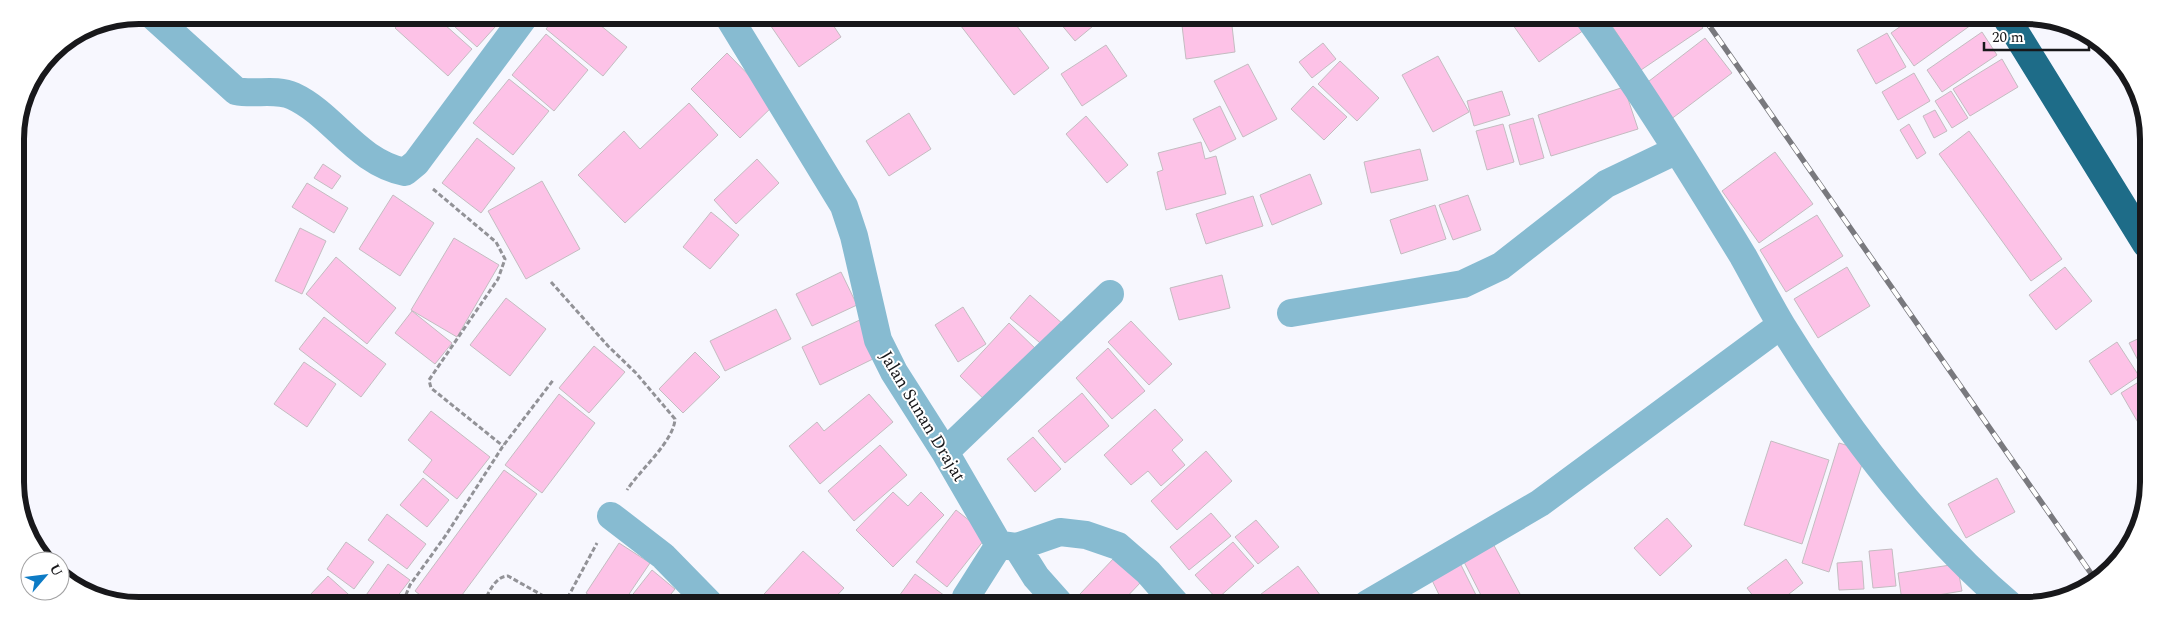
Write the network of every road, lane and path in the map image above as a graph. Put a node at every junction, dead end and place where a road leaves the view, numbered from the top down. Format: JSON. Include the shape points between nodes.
{"nodes":[{"id":1,"x":162,"y":24,"type":"edge"},
{"id":2,"x":519,"y":24,"type":"edge"},
{"id":3,"x":733,"y":24,"type":"edge"},
{"id":4,"x":1593,"y":24,"type":"edge"},
{"id":5,"x":2010,"y":24,"type":"edge"},
{"id":6,"x":1677,"y":150,"type":"junction"},
{"id":7,"x":409,"y":170,"type":"junction"},
{"id":8,"x":2140,"y":234,"type":"edge"},
{"id":9,"x":551,"y":282,"type":"dead end"},
{"id":10,"x":1110,"y":294,"type":"dead end"},
{"id":11,"x":1291,"y":313,"type":"dead end"},
{"id":12,"x":1781,"y":325,"type":"junction"},
{"id":13,"x":554,"y":380,"type":"dead end"},
{"id":14,"x":503,"y":446,"type":"junction"},
{"id":15,"x":945,"y":452,"type":"junction"},
{"id":16,"x":611,"y":516,"type":"junction"},
{"id":17,"x":1008,"y":546,"type":"junction"},
{"id":18,"x":405,"y":597,"type":"edge"},
{"id":19,"x":487,"y":597,"type":"edge"},
{"id":20,"x":545,"y":597,"type":"edge"},
{"id":21,"x":568,"y":597,"type":"edge"},
{"id":22,"x":703,"y":597,"type":"edge"},
{"id":23,"x":966,"y":597,"type":"edge"},
{"id":24,"x":1054,"y":597,"type":"edge"},
{"id":25,"x":1170,"y":597,"type":"edge"},
{"id":26,"x":1379,"y":597,"type":"edge"},
{"id":27,"x":2000,"y":597,"type":"edge"}],
"edges":[{"from":1,"to":7,"type":"street","via":[[236,91],[291,95],[372,158],[392,169]]},
{"from":2,"to":7,"type":"street"},
{"from":3,"to":15,"type":"street","name":"Jalan Sunan Drajat","via":[[844,206],[878,340],[894,372]]},
{"from":4,"to":6,"type":"street"},
{"from":5,"to":8,"type":"highway"},
{"from":6,"to":11,"type":"street","via":[[1606,184],[1501,266],[1463,284]]},
{"from":6,"to":12,"type":"street"},
{"from":7,"to":14,"type":"path","via":[[475,222],[503,251],[504,266],[498,279],[429,380],[431,388]]},
{"from":9,"to":16,"type":"path","via":[[675,418],[669,436],[630,485]]},
{"from":10,"to":15,"type":"street"},
{"from":12,"to":26,"type":"street","via":[[1540,503]]},
{"from":12,"to":27,"type":"street","via":[[1879,466],[1972,573]]},
{"from":13,"to":14,"type":"path"},
{"from":14,"to":18,"type":"path"},
{"from":15,"to":17,"type":"street","name":"Jalan Sunan Drajat"},
{"from":16,"to":21,"type":"path"},
{"from":16,"to":22,"type":"street","via":[[663,556]]},
{"from":17,"to":23,"type":"street"},
{"from":17,"to":24,"type":"street","name":"Jalan Sunan Drajat"},
{"from":17,"to":25,"type":"street","via":[[1060,532],[1086,535],[1118,546]]},
{"from":19,"to":20,"type":"path","via":[[502,576],[508,576]]}]}
